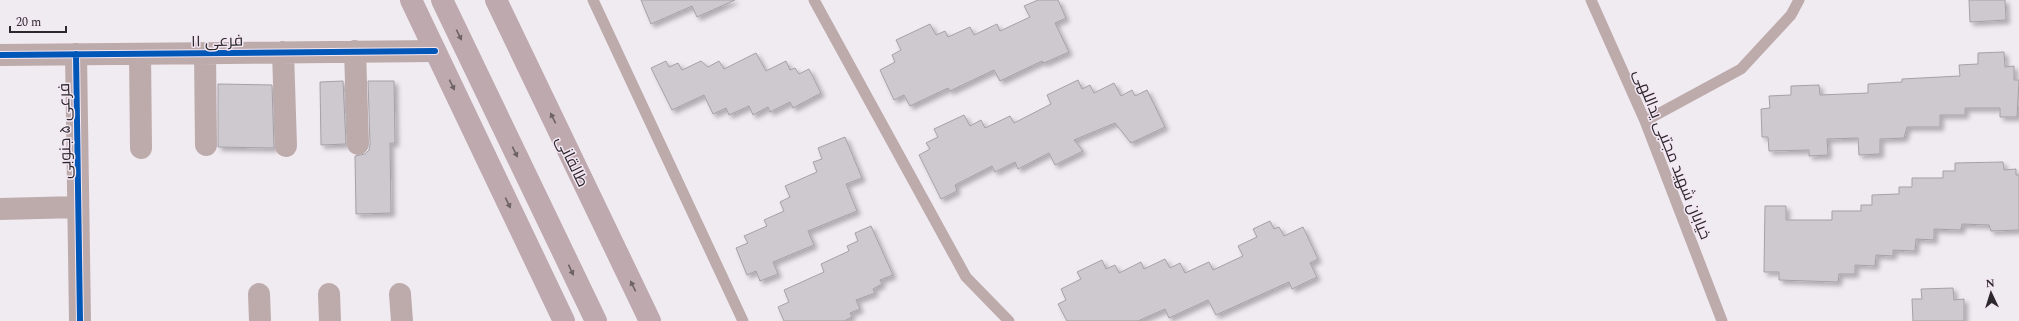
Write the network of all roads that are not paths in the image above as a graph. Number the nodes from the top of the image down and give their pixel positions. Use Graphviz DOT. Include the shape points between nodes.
graph roads {
  1 [pos="410,0"];
  2 [pos="442,0"];
  3 [pos="496,0"];
  4 [pos="593,0"];
  5 [pos="814,0"];
  6 [pos="1591,0"];
  7 [pos="1799,0"];
  8 [pos="355,51"];
  9 [pos="435,51"];
  10 [pos="283,52"];
  11 [pos="204,53"];
  12 [pos="76,54"];
  13 [pos="140,54"];
  14 [pos="0,55"];
  15 [pos="1645,121"];
  16 [pos="358,144"];
  17 [pos="206,145"];
  18 [pos="286,146"];
  19 [pos="141,148"];
  20 [pos="78,207"];
  21 [pos="0,209"];
  22 [pos="259,294"];
  23 [pos="329,294"];
  24 [pos="400,294"];
  25 [pos="80,321"];
  26 [pos="260,321"];
  27 [pos="330,321"];
  28 [pos="402,321"];
  29 [pos="564,321"];
  30 [pos="596,321"];
  31 [pos="650,321"];
  32 [pos="743,321"];
  33 [pos="1009,321"];
  34 [pos="1722,321"];
  1 -- 9 [label="main road"];
  2 -- 30 [label="main road, one-way"];
  31 -- 3 [label="main road, طالقانی, one-way"];
  4 -- 32 [label="lane"];
  5 -- 33 [label="lane" via="966,277"];
  6 -- 15 [label="lane, خیابان شهید مجتبی یداللهی"];
  7 -- 15 [label="lane" via="1791,15 1741,69"];
  8 -- 9 [label="street, فرعی ۱۱"];
  8 -- 10 [label="street, فرعی ۱۱"];
  8 -- 16 [label="street"];
  9 -- 29 [label="main road, one-way"];
  10 -- 11 [label="street, فرعی ۱۱"];
  10 -- 18 [label="street"];
  11 -- 13 [label="street, فرعی ۱۱"];
  11 -- 17 [label="street"];
  12 -- 13 [label="street, فرعی ۱۱"];
  12 -- 14 [label="street, فرعی ۱۱"];
  12 -- 20 [label="street, فرعی ۵ جنوبی"];
  13 -- 19 [label="street"];
  15 -- 34 [label="lane, خیابان شهید مجتبی یداللهی"];
  20 -- 21 [label="street"];
  20 -- 25 [label="street, فرعی ۵ جنوبی"];
  22 -- 26 [label="street"];
  23 -- 27 [label="street"];
  24 -- 28 [label="street"];
}
